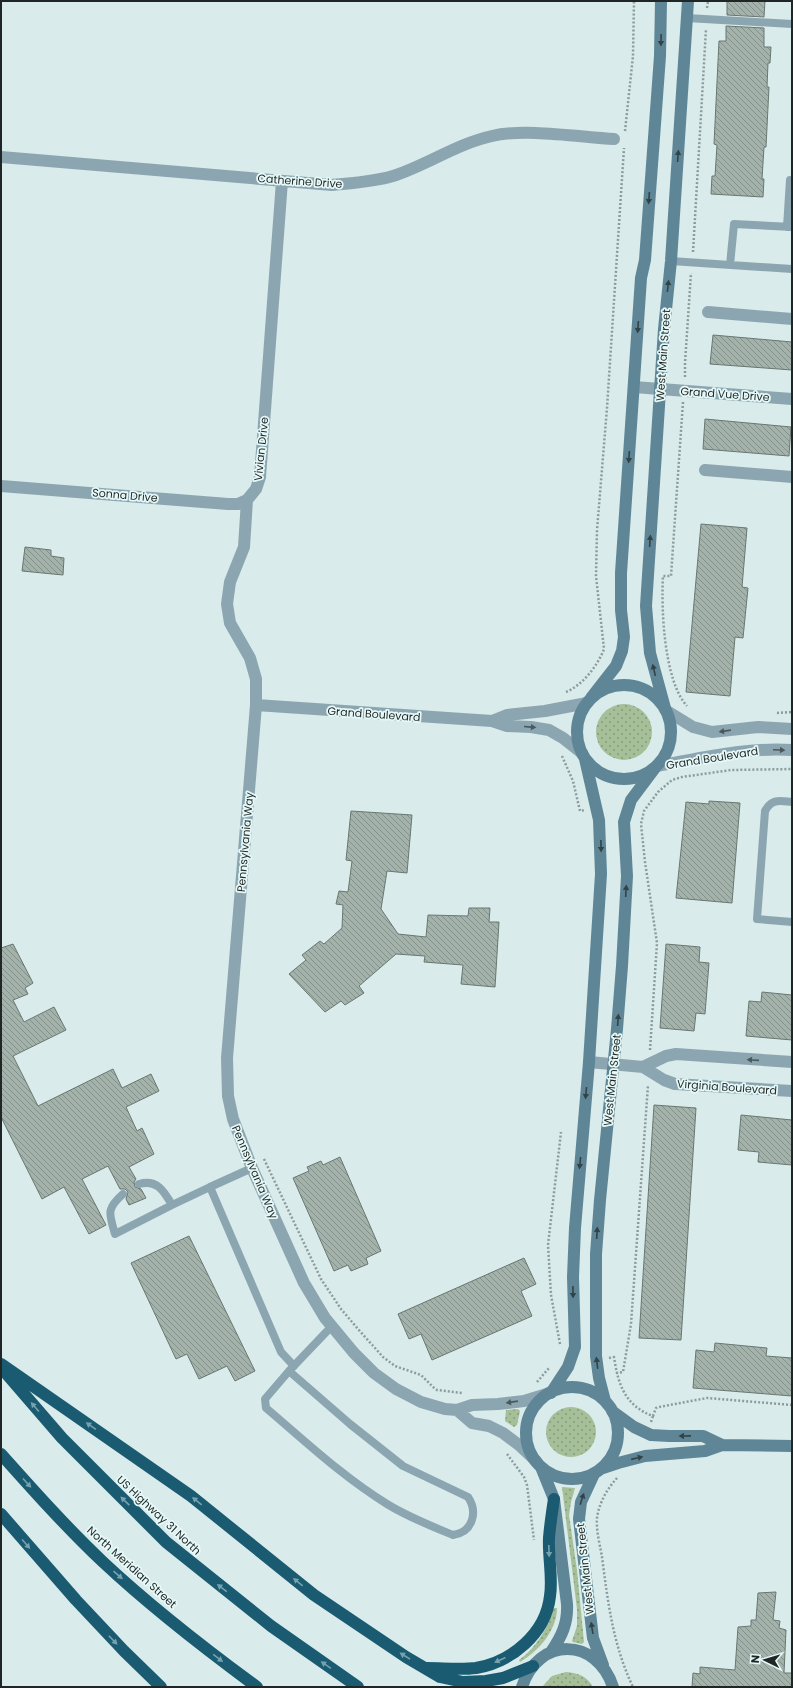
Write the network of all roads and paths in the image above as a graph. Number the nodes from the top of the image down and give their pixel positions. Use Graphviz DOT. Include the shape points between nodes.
graph roads {
  1 [pos="634,1"];
  2 [pos="661,1"];
  3 [pos="688,1"];
  4 [pos="708,1"];
  5 [pos="687,18"];
  6 [pos="706,19"];
  7 [pos="792,24"];
  8 [pos="621,139"];
  9 [pos="1,157"];
  10 [pos="790,180"];
  11 [pos="282,181"];
  12 [pos="789,227"];
  13 [pos="671,261"];
  14 [pos="692,262"];
  15 [pos="730,265"];
  16 [pos="792,269"];
  17 [pos="708,312"];
  18 [pos="792,319"];
  19 [pos="634,388"];
  20 [pos="660,389"];
  21 [pos="684,390"];
  22 [pos="792,399"];
  23 [pos="705,470"];
  24 [pos="792,477"];
  25 [pos="1,486"];
  26 [pos="247,500"];
  27 [pos="561,694"];
  28 [pos="589,700"];
  29 [pos="256,705"];
  30 [pos="689,708"];
  31 [pos="666,710"];
  32 [pos="492,721"];
  33 [pos="792,729"];
  34 [pos="792,750"];
  35 [pos="558,752"];
  36 [pos="583,756"];
  37 [pos="656,767"];
  38 [pos="792,769"];
  39 [pos="792,802"];
  40 [pos="580,811"];
  41 [pos="792,922"];
  42 [pos="650,1054"];
  43 [pos="589,1062"];
  44 [pos="792,1062"];
  45 [pos="614,1064"];
  46 [pos="643,1067"];
  47 [pos="649,1080"];
  48 [pos="792,1091"];
  49 [pos="561,1132"];
  50 [pos="262,1156"];
  51 [pos="252,1168"];
  52 [pos="139,1184"];
  53 [pos="210,1187"];
  54 [pos="123,1194"];
  55 [pos="172,1205"];
  56 [pos="331,1326"];
  57 [pos="560,1345"];
  58 [pos="614,1357"];
  59 [pos="1,1364"];
  60 [pos="552,1365"];
  61 [pos="1,1368"];
  62 [pos="291,1368"];
  63 [pos="616,1373"];
  64 [pos="531,1385"];
  65 [pos="550,1393"];
  66 [pos="464,1394"];
  67 [pos="609,1406"];
  68 [pos="792,1406"];
  69 [pos="457,1410"];
  70 [pos="722,1445"];
  71 [pos="792,1446"];
  72 [pos="504,1451"];
  73 [pos="1,1454"];
  74 [pos="538,1464"];
  75 [pos="597,1472"];
  76 [pos="619,1476"];
  77 [pos="554,1499"];
  78 [pos="1,1514"];
  79 [pos="535,1547"];
  80 [pos="551,1652"];
  81 [pos="603,1665"];
  82 [pos="533,1666"];
  83 [pos="427,1668"];
  84 [pos="161,1687"];
  85 [pos="257,1687"];
  86 [pos="358,1687"];
  87 [pos="522,1687"];
  88 [pos="613,1687"];
  89 [pos="633,1687"];
  1 -- 8 [label="path" via="633,56"];
  2 -- 19 [label="main road, one-way" via="660,56"];
  3 -- 5 [label="main road, West Main Street"];
  4 -- 6 [label="path"];
  5 -- 6 [label="lane"];
  13 -- 5 [label="main road, West Main Street, one-way"];
  6 -- 7 [label="lane"];
  6 -- 14 [label="path"];
  8 -- 11 [label="street, Catherine Drive" via="544,134 493,135 455,148 393,176 376,180 332,185"];
  8 -- 27 [label="path" via="607,408 597,530 596,576 604,649 600,659 581,682"];
  9 -- 11 [label="street, Catherine Drive"];
  10 -- 12 [label="lane"];
  11 -- 26 [label="street, Vivian Drive" via="260,476 256,489"];
  12 -- 15 [label="lane" via="734,224"];
  13 -- 14 [label="lane"];
  20 -- 13 [label="main road, West Main Street, one-way"];
  14 -- 15 [label="lane"];
  14 -- 21 [label="path"];
  15 -- 16 [label="lane"];
  17 -- 18 [label="street"];
  19 -- 20 [label="street, Grand Vue Drive"];
  19 -- 28 [label="main road, one-way" via="621,578 623,648 616,666"];
  20 -- 21 [label="street, Grand Vue Drive"];
  31 -- 20 [label="main road, West Main Street, one-way" via="650,653 646,613"];
  21 -- 22 [label="street, Grand Vue Drive"];
  21 -- 30 [label="path" via="671,576 663,576 662,597 668,658 680,697"];
  23 -- 24 [label="street"];
  25 -- 26 [label="street, Sonna Drive" via="228,504 238,504"];
  26 -- 29 [label="street, Vivian Drive" via="244,546 230,582 227,604 230,623 250,658 256,679"];
  28 -- 31 [label="main road" via="615,685 634,686 658,698"];
  28 -- 32 [label="street, Grand Boulevard" via="545,711 507,715"];
  28 -- 36 [label="main road" via="577,724 577,736"];
  29 -- 32 [label="street, Grand Boulevard"];
  29 -- 51 [label="street, Pennsylvania Way" via="226,1076 233,1119"];
  33 -- 31 [label="street, one-way" via="758,727 712,732 693,727"];
  31 -- 37 [label="main road" via="672,730 670,744"];
  32 -- 36 [label="street, Grand Boulevard, one-way" via="507,726 549,730 563,738"];
  37 -- 34 [label="street, Grand Boulevard, one-way" via="736,752"];
  35 -- 40 [label="path" via="568,768"];
  36 -- 37 [label="main road" via="601,774 616,779 638,778"];
  36 -- 43 [label="main road, one-way" via="597,807 601,851"];
  45 -- 37 [label="main road, West Main Street, one-way" via="626,892 625,817 631,800"];
  38 -- 42 [label="path" via="731,770 682,776 672,780 658,792 644,811 641,824 644,855 657,943"];
  39 -- 41 [label="lane" via="776,801 768,804 765,810 757,919"];
  43 -- 45 [label="street, Virginia Boulevard"];
  43 -- 65 [label="main road, one-way" via="574,1234 575,1347 568,1367"];
  44 -- 46 [label="street, one-way" via="676,1054"];
  45 -- 46 [label="street, Virginia Boulevard"];
  67 -- 45 [label="main road, West Main Street, one-way" via="599,1378 596,1356 596,1261"];
  46 -- 48 [label="street, Virginia Boulevard" via="675,1084"];
  47 -- 63 [label="path" via="631,1324 623,1372"];
  49 -- 57 [label="path" via="548,1245 551,1296"];
  50 -- 66 [label="path" via="321,1279 376,1350 395,1366 421,1375 437,1390"];
  51 -- 53 [label="lane"];
  51 -- 56 [label="street, Pennsylvania Way" via="304,1283"];
  52 -- 55 [label="lane" via="146,1182 164,1190"];
  53 -- 55 [label="lane"];
  53 -- 62 [label="lane"];
  54 -- 55 [label="lane" via="110,1209 115,1234"];
  56 -- 62 [label="lane"];
  56 -- 69 [label="street, Pennsylvania Way" via="364,1363 396,1390 427,1404"];
  58 -- 63 [label="path"];
  83 -- 59 [label="highway, one-way" via="406,1657 314,1595 191,1496"];
  60 -- 64 [label="path" via="541,1379"];
  86 -- 61 [label="highway, US Highway 31 North, one-way" via="271,1626 166,1542 62,1438"];
  62 -- 62 [label="lane" via="265,1399 266,1408 334,1465 388,1505 453,1535 466,1530 474,1515 468,1497 403,1466 350,1424"];
  63 -- 68 [label="path" via="625,1395 653,1416 659,1407 707,1398"];
  65 -- 67 [label="main road" via="576,1387 589,1390"];
  65 -- 69 [label="street, Pennsylvania Way, one-way" via="524,1401 472,1405"];
  65 -- 74 [label="main road" via="535,1406 527,1424 528,1444"];
  70 -- 67 [label="main road, one-way" via="703,1436 651,1435 634,1427"];
  67 -- 75 [label="main road" via="618,1428 616,1445 612,1456"];
  69 -- 74 [label="street, Pennsylvania Way" via="472,1423 489,1426 503,1433"];
  70 -- 71 [label="main road"];
  75 -- 70 [label="main road, one-way" via="645,1456 705,1451"];
  72 -- 79 [label="path" via="527,1485"];
  73 -- 85 [label="highway, North Meridian Street, one-way" via="104,1562 209,1651"];
  74 -- 75 [label="main road" via="551,1474 563,1478 579,1479"];
  74 -- 77 [label="main road, West Main Street"];
  81 -- 75 [label="main road, West Main Street, one-way" via="593,1638 579,1519 583,1496"];
  76 -- 89 [label="path" via="602,1500 597,1522 614,1635 622,1663"];
  77 -- 80 [label="main road, West Main Street" via="567,1612 564,1632"];
  77 -- 83 [label="highway, one-way" via="549,1538 550,1596 546,1614 534,1633 517,1651 495,1663 468,1669"];
  78 -- 84 [label="highway, one-way" via="76,1600"];
  80 -- 81 [label="main road" via="565,1648 577,1649"];
  80 -- 82 [label="main road"];
  81 -- 88 [label="main road, West Main Street"];
  82 -- 83 [label="highway" via="503,1678 476,1682 444,1678"];
  82 -- 87 [label="main road"];
}
